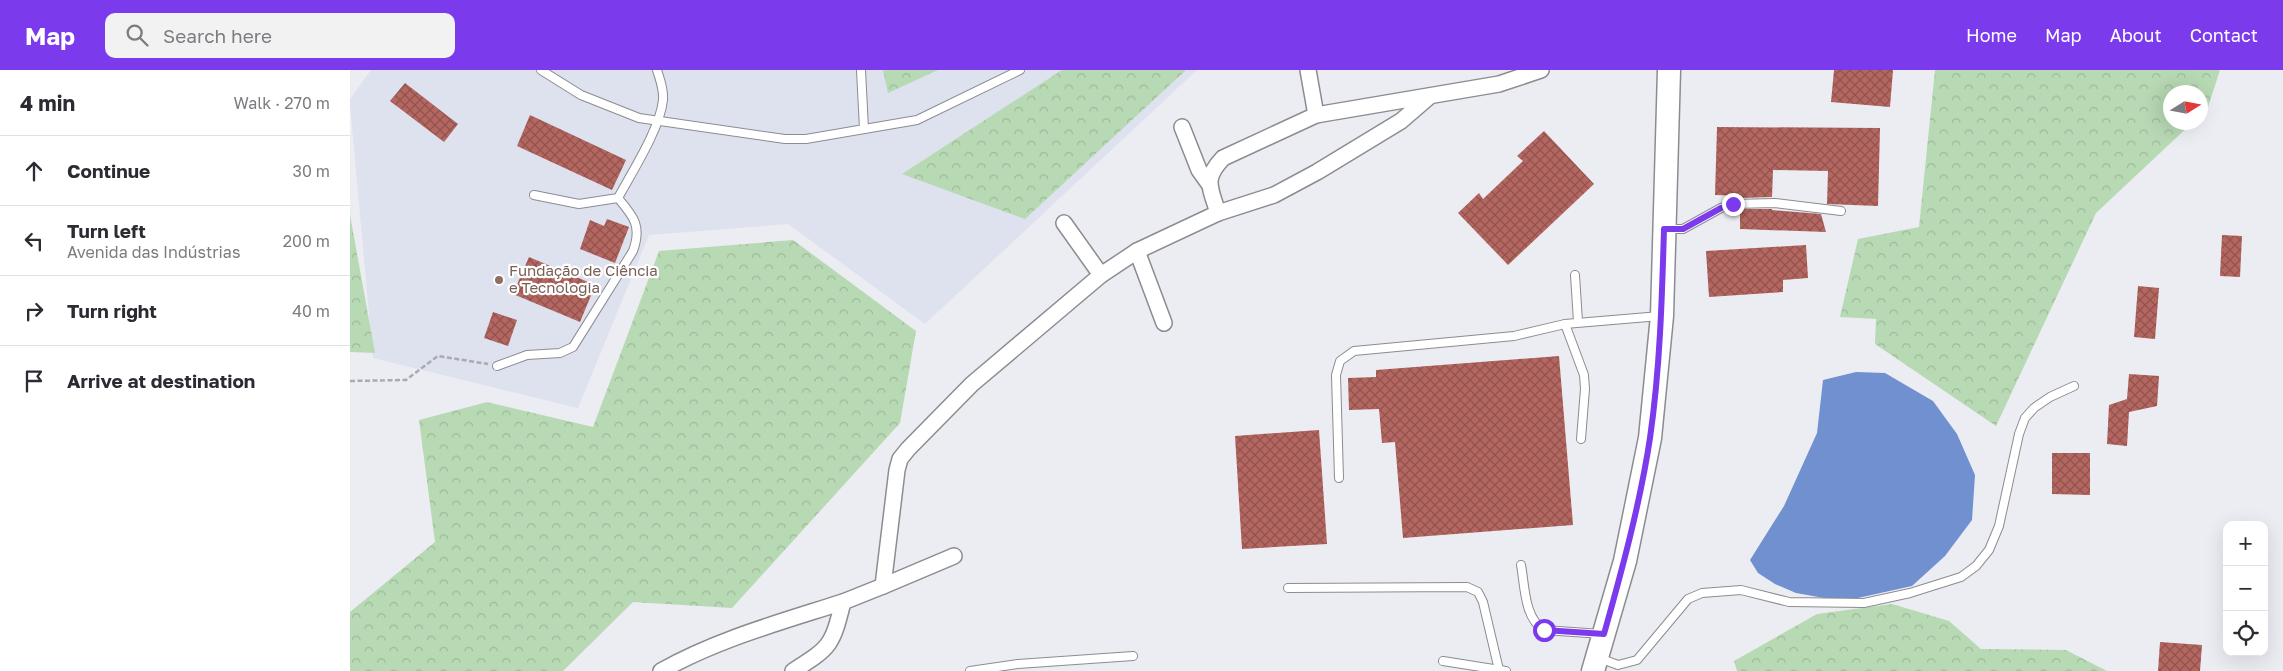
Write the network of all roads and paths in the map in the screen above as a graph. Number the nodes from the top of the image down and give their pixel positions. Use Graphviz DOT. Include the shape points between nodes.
graph roads {
  1 [pos="541,70"];
  2 [pos="657,70"];
  3 [pos="861,70"];
  4 [pos="1020,70"];
  5 [pos="1308,70"];
  6 [pos="1541,70"];
  7 [pos="1669,70"];
  8 [pos="1430,96"];
  9 [pos="1316,114"];
  10 [pos="658,121"];
  11 [pos="1182,127"];
  12 [pos="864,129"];
  13 [pos="1209,184"];
  14 [pos="534,194"];
  15 [pos="618,198"];
  16 [pos="1841,211"];
  17 [pos="1218,213"];
  18 [pos="1064,223"];
  19 [pos="1664,229"];
  20 [pos="1137,251"];
  21 [pos="1101,275"];
  22 [pos="1575,275"];
  23 [pos="1662,316"];
  24 [pos="1164,322"];
  25 [pos="1578,322"];
  26 [pos="1565,324"];
  27 [pos="497,366"];
  28 [pos="350,381"];
  29 [pos="2074,386"];
  30 [pos="1581,439"];
  31 [pos="1339,478"];
  32 [pos="954,556"];
  33 [pos="1521,565"];
  34 [pos="883,586"];
  35 [pos="1288,588"];
  36 [pos="843,602"];
  37 [pos="1604,634"];
  38 [pos="1133,656"];
  39 [pos="1443,660"];
  40 [pos="1595,664"];
  41 [pos="1503,670"];
  42 [pos="661,671"];
  43 [pos="793,671"];
  44 [pos="970,671"];
  1 -- 10 [label="lane" via="581,95 639,118"];
  2 -- 10 [label="lane" via="663,88"];
  3 -- 12 [label="lane"];
  4 -- 12 [label="lane" via="917,120"];
  5 -- 9 [label="street"];
  6 -- 8 [label="street" via="1499,84"];
  7 -- 19 [label="main road"];
  8 -- 9 [label="street"];
  8 -- 17 [label="street" via="1402,121 1317,172 1274,195"];
  9 -- 13 [label="street" via="1223,158 1212,169"];
  10 -- 12 [label="lane" via="785,139"];
  10 -- 15 [label="lane"];
  11 -- 13 [label="street" via="1199,170"];
  13 -- 17 [label="street"];
  14 -- 15 [label="lane" via="579,204"];
  15 -- 27 [label="lane" via="632,214 637,239 633,251 573,347 560,353 527,355"];
  16 -- 19 [label="lane" via="1774,204 1733,204 1683,229"];
  17 -- 20 [label="street"];
  18 -- 21 [label="street"];
  19 -- 23 [label="main road"];
  20 -- 21 [label="street"];
  20 -- 24 [label="street"];
  21 -- 34 [label="street" via="972,384 900,459"];
  22 -- 25 [label="lane"];
  23 -- 25 [label="lane"];
  23 -- 37 [label="main road" via="1650,438 1625,561"];
  25 -- 26 [label="lane"];
  26 -- 30 [label="lane" via="1584,375"];
  26 -- 31 [label="lane" via="1514,336 1354,351 1340,361 1336,376"];
  27 -- 28 [label="path" via="438,356 406,380"];
  29 -- 40 [label="lane" via="2050,397 2025,418 1999,526 1989,550 1961,577 1864,603 1789,602 1740,590 1702,593 1688,599 1637,660 1618,666"];
  32 -- 34 [label="street"];
  33 -- 37 [label="lane" via="1530,615 1536,625 1544,630"];
  34 -- 36 [label="street"];
  35 -- 41 [label="lane" via="1467,588 1478,592"];
  36 -- 42 [label="street" via="751,631"];
  36 -- 43 [label="street" via="835,633 821,654"];
  37 -- 40 [label="main road"];
  38 -- 44 [label="lane" via="1018,664"];
  39 -- 41 [label="lane"];
}
